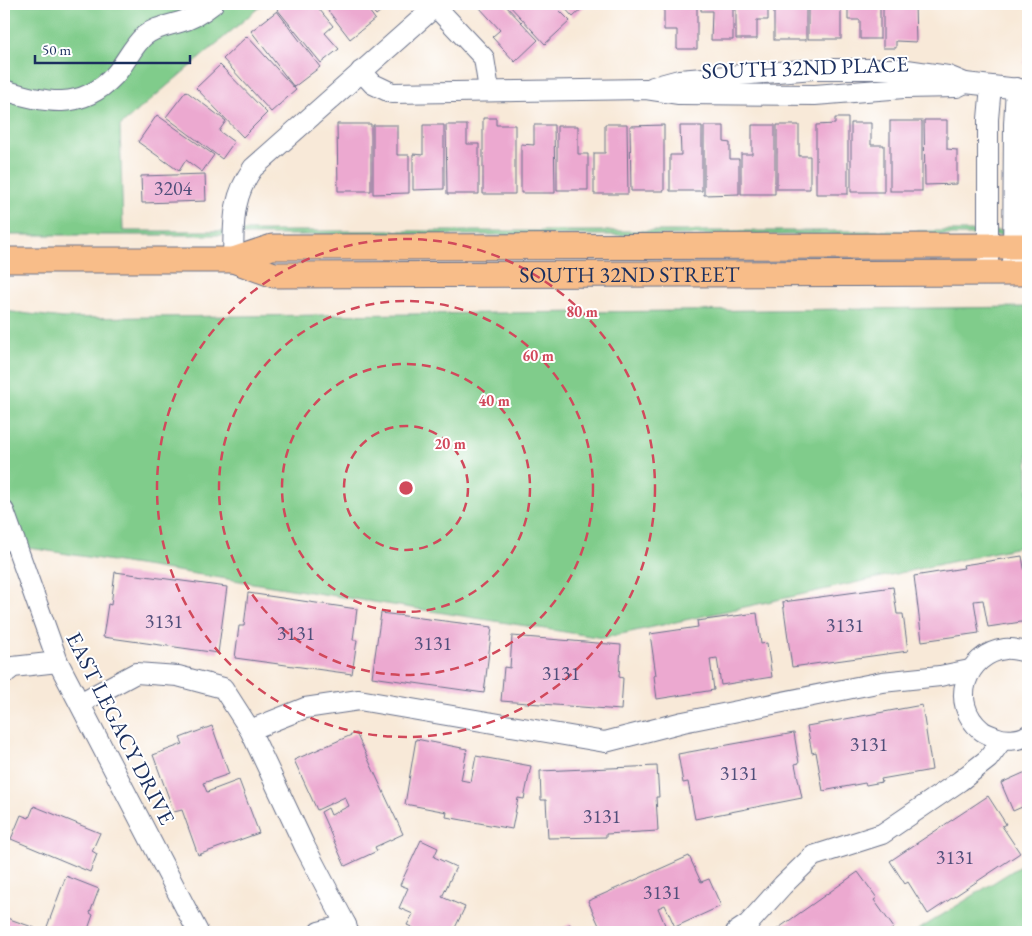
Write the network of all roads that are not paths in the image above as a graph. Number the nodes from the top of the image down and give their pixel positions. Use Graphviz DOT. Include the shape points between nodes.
graph roads {
  1 [pos="213,4"];
  2 [pos="436,5"];
  3 [pos="361,71"];
  4 [pos="991,86"];
  5 [pos="1022,89"];
  6 [pos="4,90"];
  7 [pos="489,90"];
  8 [pos="988,154"];
  9 [pos="1014,155"];
  10 [pos="988,246"];
  11 [pos="1021,246"];
  12 [pos="4,260"];
  13 [pos="234,260"];
  14 [pos="988,273"];
  15 [pos="1021,273"];
  16 [pos="4,511"];
  17 [pos="1028,652"];
  18 [pos="58,662"];
  19 [pos="970,670"];
  20 [pos="4,674"];
  21 [pos="80,703"];
  22 [pos="250,730"];
  23 [pos="1028,735"];
  24 [pos="1002,740"];
  25 [pos="347,929"];
  26 [pos="198,932"];
  27 [pos="320,932"];
  28 [pos="736,932"];
  1 -- 6 [label="street" via="202,13 161,26 145,36 115,75 96,92 80,100 30,99"];
  2 -- 3 [label="street"];
  2 -- 7 [label="street" via="484,58"];
  3 -- 7 [label="street, SOUTH 32ND PLACE" via="372,84 392,93"];
  3 -- 13 [label="street" via="253,168 242,183 236,202"];
  4 -- 5 [label="street, SOUTH 32ND PLACE"];
  4 -- 7 [label="street, SOUTH 32ND PLACE" via="900,70 814,69 679,80 646,89"];
  4 -- 8 [label="street"];
  5 -- 9 [label="street"];
  8 -- 9 [label="street"];
  8 -- 10 [label="street"];
  9 -- 11 [label="street"];
  10 -- 11 [label="main road, SOUTH 32ND STREET"];
  10 -- 13 [label="main road, SOUTH 32ND STREET" via="272,247"];
  10 -- 14 [label="street"];
  11 -- 15 [label="street"];
  12 -- 13 [label="main road, SOUTH 32ND STREET"];
  13 -- 14 [label="main road, SOUTH 32ND STREET" via="274,275"];
  14 -- 15 [label="main road, SOUTH 32ND STREET"];
  16 -- 18 [label="street, EAST LEGACY DRIVE"];
  17 -- 19 [label="street" via="1007,648 986,655"];
  18 -- 20 [label="street" via="13,668"];
  18 -- 21 [label="street, EAST LEGACY DRIVE"];
  19 -- 22 [label="street" via="882,682 683,722 605,742 359,700 305,708"];
  19 -- 24 [label="street" via="963,691 967,713 981,731"];
  21 -- 22 [label="street" via="136,673 178,676 223,688"];
  21 -- 26 [label="street, EAST LEGACY DRIVE"];
  22 -- 25 [label="street"];
  23 -- 24 [label="street"];
  24 -- 28 [label="street" via="988,759 960,781 882,834 813,856 748,924"];
  25 -- 27 [label="street"];
}
